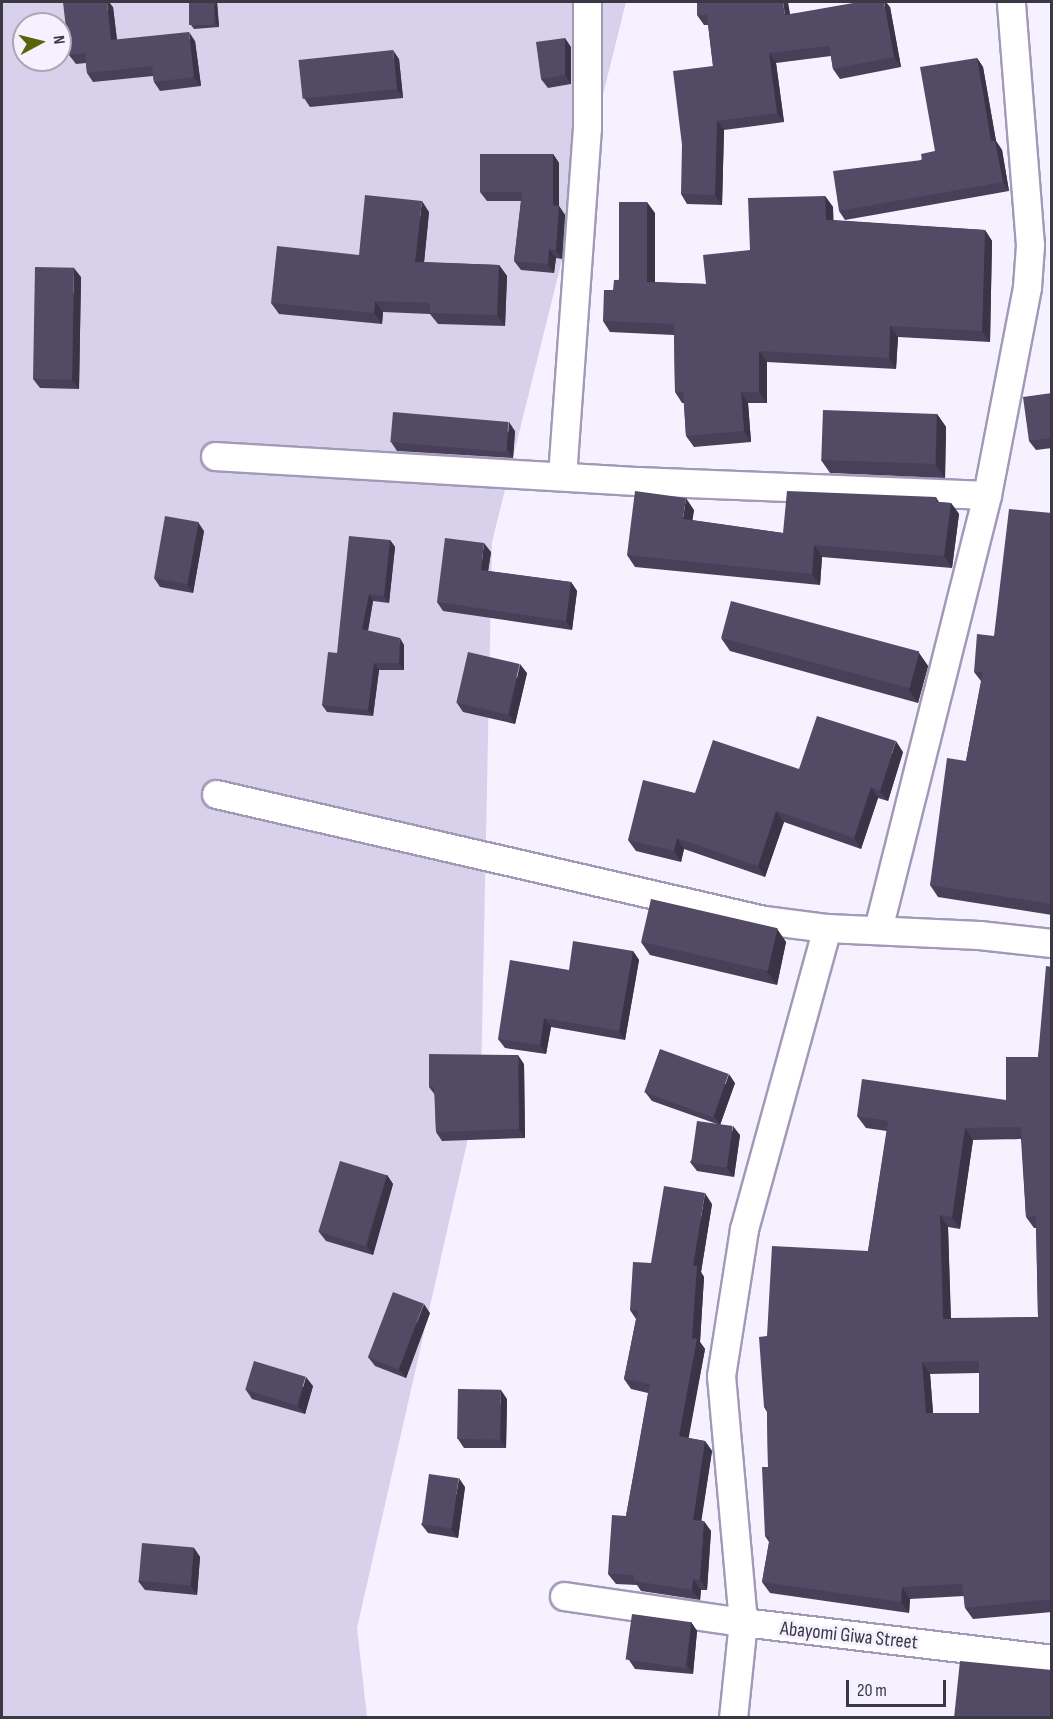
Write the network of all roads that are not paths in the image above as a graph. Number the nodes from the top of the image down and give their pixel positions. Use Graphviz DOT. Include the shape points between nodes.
graph roads {
  1 [pos="587,2"];
  2 [pos="1011,2"];
  3 [pos="215,456"];
  4 [pos="562,476"];
  5 [pos="987,495"];
  6 [pos="216,794"];
  7 [pos="827,928"];
  8 [pos="878,929"];
  9 [pos="1052,943"];
  10 [pos="564,1596"];
  11 [pos="743,1622"];
  12 [pos="1052,1659"];
  13 [pos="733,1718"];
  1 -- 4 [label="street" via="586,128"];
  2 -- 5 [label="street" via="1028,276"];
  3 -- 4 [label="street"];
  4 -- 5 [label="street"];
  5 -- 8 [label="street"];
  6 -- 7 [label="street" via="764,920"];
  7 -- 8 [label="street"];
  7 -- 11 [label="street" via="744,1229 721,1376"];
  8 -- 9 [label="street"];
  10 -- 11 [label="street, Abayomi Giwa Street"];
  11 -- 12 [label="street, Abayomi Giwa Street"];
  11 -- 13 [label="street"];
}
